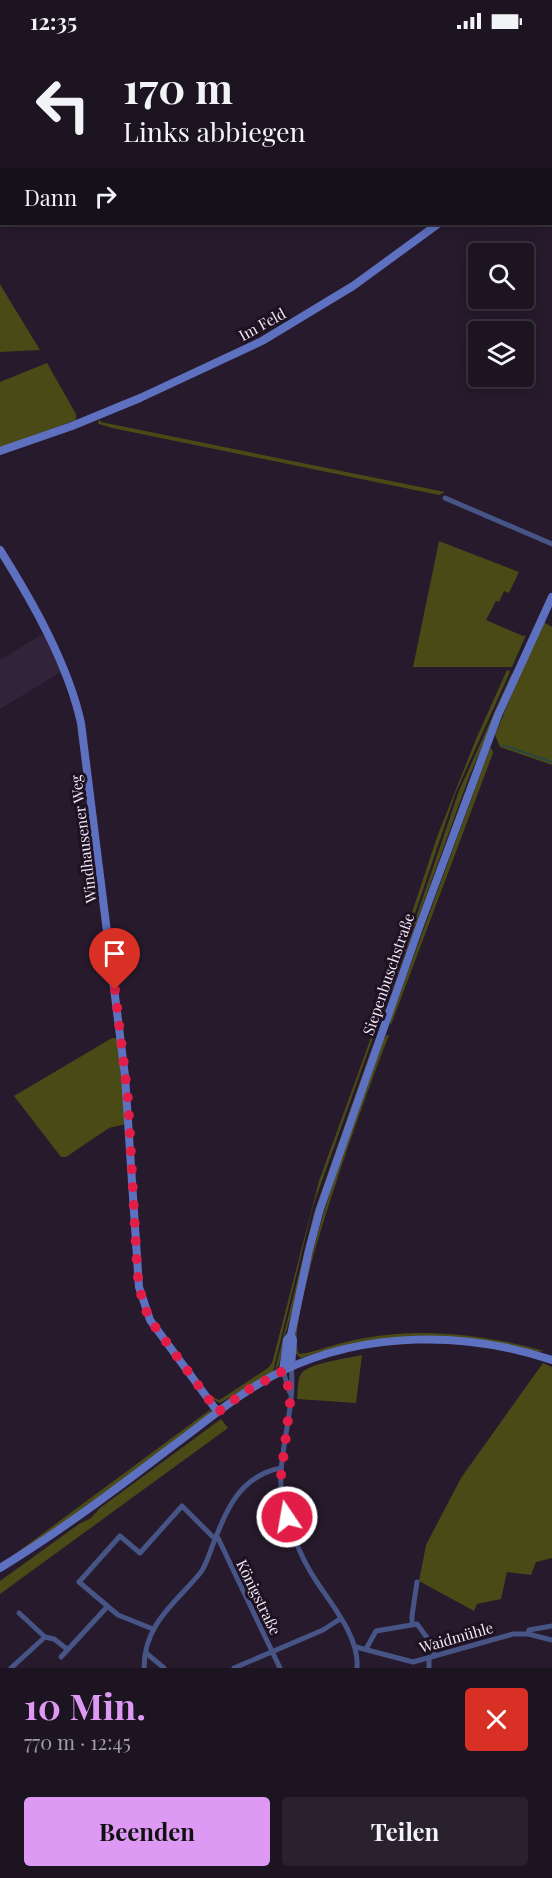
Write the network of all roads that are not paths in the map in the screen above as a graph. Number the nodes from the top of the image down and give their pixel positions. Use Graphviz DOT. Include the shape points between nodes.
graph roads {
  1 [pos="437,225"];
  2 [pos="0,451"];
  3 [pos="445,498"];
  4 [pos="552,544"];
  5 [pos="0,550"];
  6 [pos="552,597"];
  7 [pos="552,1360"];
  8 [pos="287,1369"];
  9 [pos="218,1412"];
  10 [pos="281,1468"];
  11 [pos="215,1538"];
  12 [pos="22,1556"];
  13 [pos="0,1568"];
  14 [pos="0,1574"];
  15 [pos="417,1582"];
  16 [pos="107,1607"];
  17 [pos="19,1612"];
  18 [pos="340,1618"];
  19 [pos="412,1624"];
  20 [pos="552,1626"];
  21 [pos="153,1629"];
  22 [pos="528,1634"];
  23 [pos="45,1637"];
  24 [pos="552,1640"];
  25 [pos="356,1647"];
  26 [pos="366,1649"];
  27 [pos="67,1650"];
  28 [pos="272,1651"];
  29 [pos="146,1653"];
  30 [pos="61,1657"];
  31 [pos="432,1657"];
  32 [pos="408,1661"];
  33 [pos="11,1668"];
  34 [pos="144,1668"];
  35 [pos="164,1668"];
  36 [pos="234,1668"];
  37 [pos="280,1668"];
  38 [pos="357,1668"];
  39 [pos="421,1668"];
  40 [pos="429,1668"];
  1 -- 2 [label="street, Im Feld" via="354,286 262,341 83,422"];
  3 -- 4 [label="street"];
  5 -- 9 [label="street, Windhausener Weg" via="25,589 65,673 83,733 128,1099 139,1287 150,1320"];
  6 -- 8 [label="street, Siepenbuschstraße" via="498,715 320,1209"];
  7 -- 8 [label="street" via="476,1342 406,1340 336,1352"];
  8 -- 9 [label="street" via="246,1391"];
  8 -- 10 [label="street" via="293,1386"];
  9 -- 12 [label="street"];
  10 -- 11 [label="street" via="240,1490"];
  10 -- 18 [label="street" via="284,1506 298,1548"];
  11 -- 16 [label="street, Königstraße" via="182,1506 140,1553 120,1536 79,1582"];
  11 -- 21 [label="street" via="202,1570"];
  11 -- 28 [label="street, Königstraße"];
  12 -- 13 [label="street"];
  12 -- 14 [label="street"];
  15 -- 19 [label="street"];
  16 -- 21 [label="street"];
  16 -- 27 [label="street"];
  17 -- 23 [label="street"];
  18 -- 25 [label="street"];
  18 -- 28 [label="street" via="323,1630"];
  19 -- 26 [label="street" via="375,1631"];
  19 -- 31 [label="street" via="422,1629"];
  20 -- 22 [label="street, Waidmühle" via="529,1630"];
  21 -- 29 [label="street"];
  22 -- 24 [label="street, Waidmühle"];
  22 -- 31 [label="street, Waidmühle" via="503,1636"];
  23 -- 27 [label="street"];
  23 -- 33 [label="street"];
  25 -- 26 [label="street, Waidmühle"];
  25 -- 38 [label="street"];
  26 -- 32 [label="street, Waidmühle"];
  27 -- 30 [label="street"];
  28 -- 36 [label="street"];
  28 -- 37 [label="street, Königstraße"];
  29 -- 34 [label="street"];
  29 -- 35 [label="street"];
  31 -- 32 [label="street, Waidmühle"];
  31 -- 40 [label="street"];
  32 -- 39 [label="street"];
}
